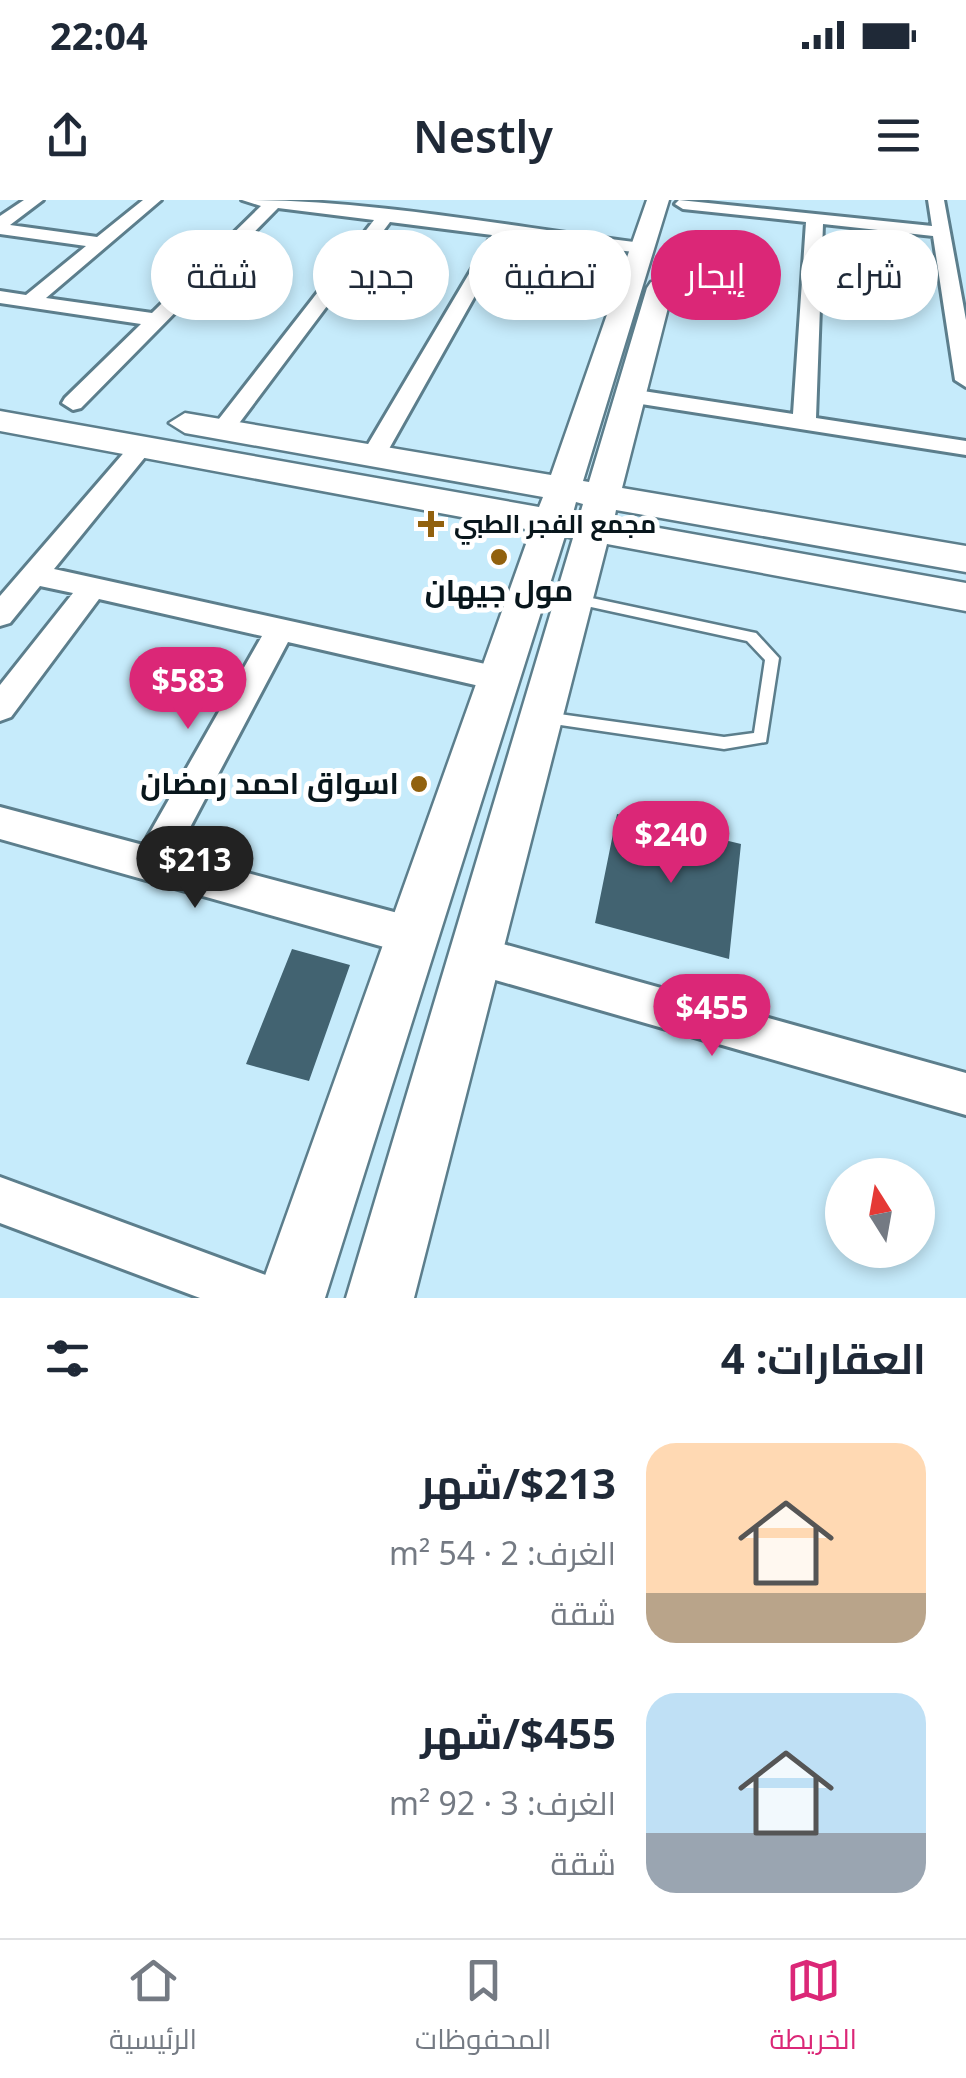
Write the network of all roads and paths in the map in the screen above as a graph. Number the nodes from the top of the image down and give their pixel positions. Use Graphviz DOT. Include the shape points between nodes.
graph roads {
  1 [pos="35,200"];
  2 [pos="153,200"];
  3 [pos="250,200"];
  4 [pos="936,200"];
  5 [pos="675,201"];
  6 [pos="276,202"];
  7 [pos="386,216"];
  8 [pos="815,218"];
  9 [pos="0,227"];
  10 [pos="248,230"];
  11 [pos="495,230"];
  12 [pos="942,232"];
  13 [pos="101,242"];
  14 [pos="631,247"];
  15 [pos="642,248"];
  16 [pos="469,290"];
  17 [pos="0,297"];
  18 [pos="30,301"];
  19 [pos="151,319"];
  20 [pos="157,320"];
  21 [pos="964,356"];
  22 [pos="966,380"];
  23 [pos="0,390"];
  24 [pos="630,396"];
  25 [pos="74,403"];
  26 [pos="0,421"];
  27 [pos="804,423"];
  28 [pos="223,430"];
  29 [pos="142,446"];
  30 [pos="966,448"];
  31 [pos="373,456"];
  32 [pos="578,509"];
  33 [pos="966,559"];
  34 [pos="33,574"];
  35 [pos="92,588"];
  36 [pos="966,597"];
  37 [pos="573,600"];
  38 [pos="4,604"];
  39 [pos="280,630"];
  40 [pos="496,678"];
  41 [pos="0,708"];
  42 [pos="541,718"];
  43 [pos="0,823"];
  44 [pos="151,865"];
  45 [pos="408,936"];
  46 [pos="478,956"];
  47 [pos="966,1094"];
  48 [pos="0,1200"];
  49 [pos="265,1298"];
  50 [pos="291,1298"];
  51 [pos="380,1298"];
  1 -- 9 [label="street"];
  2 -- 13 [label="street"];
  3 -- 6 [label="street"];
  4 -- 12 [label="street"];
  5 -- 8 [label="street"];
  5 -- 15 [label="street"];
  5 -- 24 [label="street"];
  6 -- 7 [label="street"];
  6 -- 10 [label="street"];
  7 -- 11 [label="street"];
  7 -- 28 [label="street"];
  8 -- 12 [label="street"];
  8 -- 27 [label="street"];
  9 -- 13 [label="street"];
  12 -- 21 [label="street"];
  13 -- 18 [label="street"];
  14 -- 15 [label="street"];
  15 -- 32 [label="street"];
  16 -- 31 [label="street"];
  17 -- 18 [label="street"];
  18 -- 19 [label="street"];
  20 -- 25 [label="street"];
  21 -- 22 [label="street"];
  23 -- 25 [label="street"];
  24 -- 27 [label="street"];
  24 -- 32 [label="street"];
  25 -- 28 [label="street"];
  26 -- 29 [label="street"];
  27 -- 30 [label="street"];
  28 -- 31 [label="street"];
  29 -- 32 [label="street"];
  29 -- 34 [label="street"];
  31 -- 32 [label="street"];
  32 -- 33 [label="street"];
  32 -- 36 [label="street"];
  32 -- 37 [label="street"];
  32 -- 40 [label="street"];
  34 -- 35 [label="street"];
  34 -- 38 [label="street"];
  35 -- 39 [label="street"];
  35 -- 41 [label="street"];
  37 -- 42 [label="street"];
  37 -- 42 [label="lane" via="751,637 772,658 761,738 724,744"];
  39 -- 40 [label="street"];
  39 -- 44 [label="street"];
  40 -- 45 [label="street"];
  42 -- 46 [label="street"];
  43 -- 44 [label="street"];
  44 -- 45 [label="street"];
  45 -- 50 [label="street"];
  46 -- 47 [label="street"];
  46 -- 51 [label="street"];
  48 -- 49 [label="street"];
}
